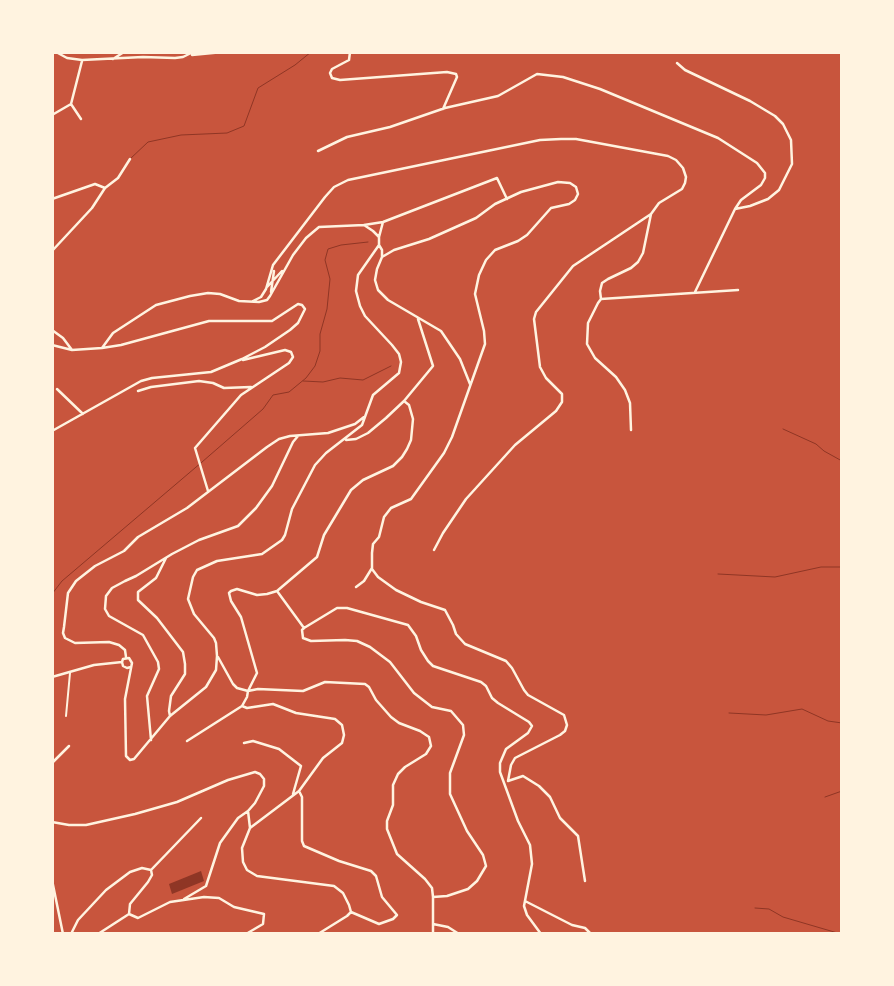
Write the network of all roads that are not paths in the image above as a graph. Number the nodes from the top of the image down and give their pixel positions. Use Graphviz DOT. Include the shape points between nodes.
graph roads {
  1 [pos="56,52"];
  2 [pos="124,52"];
  3 [pos="193,52"];
  4 [pos="223,52"];
  5 [pos="350,53"];
  6 [pos="189,55"];
  7 [pos="82,60"];
  8 [pos="112,60"];
  9 [pos="677,63"];
  10 [pos="70,104"];
  11 [pos="442,108"];
  12 [pos="52,116"];
  13 [pos="81,119"];
  14 [pos="55,121"];
  15 [pos="318,151"];
  16 [pos="130,159"];
  17 [pos="105,188"];
  18 [pos="507,199"];
  19 [pos="52,200"];
  20 [pos="735,209"];
  21 [pos="651,214"];
  22 [pos="383,222"];
  23 [pos="364,225"];
  24 [pos="379,237"];
  25 [pos="379,245"];
  26 [pos="52,251"];
  27 [pos="382,257"];
  28 [pos="273,265"];
  29 [pos="283,270"];
  30 [pos="274,271"];
  31 [pos="278,274"];
  32 [pos="273,280"];
  33 [pos="266,289"];
  34 [pos="738,290"];
  35 [pos="696,292"];
  36 [pos="271,293"];
  37 [pos="602,298"];
  38 [pos="252,302"];
  39 [pos="418,319"];
  40 [pos="52,330"];
  41 [pos="52,345"];
  42 [pos="102,348"];
  43 [pos="72,350"];
  44 [pos="237,362"];
  45 [pos="470,386"];
  46 [pos="252,387"];
  47 [pos="57,389"];
  48 [pos="138,391"];
  49 [pos="404,401"];
  50 [pos="82,414"];
  51 [pos="365,416"];
  52 [pos="53,430"];
  53 [pos="631,430"];
  54 [pos="299,435"];
  55 [pos="345,439"];
  56 [pos="208,491"];
  57 [pos="434,550"];
  58 [pos="166,557"];
  59 [pos="372,568"];
  60 [pos="356,587"];
  61 [pos="276,591"];
  62 [pos="304,628"];
  63 [pos="217,656"];
  64 [pos="126,658"];
  65 [pos="122,662"];
  66 [pos="130,667"];
  67 [pos="70,673"];
  68 [pos="52,677"];
  69 [pos="248,691"];
  70 [pos="242,706"];
  71 [pos="66,716"];
  72 [pos="170,716"];
  73 [pos="151,740"];
  74 [pos="187,742"];
  75 [pos="244,743"];
  76 [pos="69,746"];
  77 [pos="52,763"];
  78 [pos="508,781"];
  79 [pos="506,790"];
  80 [pos="299,791"];
  81 [pos="293,796"];
  82 [pos="248,811"];
  83 [pos="201,818"];
  84 [pos="52,822"];
  85 [pos="250,828"];
  86 [pos="151,870"];
  87 [pos="52,880"];
  88 [pos="585,881"];
  89 [pos="433,897"];
  90 [pos="182,900"];
  91 [pos="525,901"];
  92 [pos="351,912"];
  93 [pos="129,914"];
  94 [pos="433,924"];
  95 [pos="63,934"];
  96 [pos="71,934"];
  97 [pos="98,934"];
  98 [pos="246,934"];
  99 [pos="318,934"];
  100 [pos="433,934"];
  101 [pos="459,934"];
  102 [pos="541,934"];
  103 [pos="591,934"];
  1 -- 7 [label="street"];
  2 -- 8 [label="street"];
  3 -- 6 [label="street"];
  4 -- 6 [label="street"];
  5 -- 11 [label="street" via="349,60 332,69 332,78 456,74"];
  6 -- 8 [label="street"];
  7 -- 8 [label="street"];
  7 -- 10 [label="street"];
  9 -- 20 [label="street" via="774,116 783,124 791,140 792,164 779,190 768,199"];
  10 -- 12 [label="street"];
  10 -- 13 [label="street"];
  11 -- 15 [label="street" via="347,137"];
  11 -- 20 [label="street" via="498,96 537,74 587,84 712,134 757,163 765,178"];
  12 -- 14 [label="street"];
  16 -- 17 [label="street" via="118,178"];
  17 -- 19 [label="street" via="95,184"];
  17 -- 26 [label="street" via="92,208"];
  18 -- 22 [label="street" via="497,178"];
  18 -- 27 [label="street" via="476,218"];
  18 -- 45 [label="street" via="558,182 570,183 578,194 569,204 551,208 527,235 495,250 486,260 475,294 485,344"];
  20 -- 35 [label="street"];
  21 -- 28 [label="street" via="659,202 682,189 685,183 683,168 676,160 576,139 540,140 348,180 334,187 325,197"];
  21 -- 37 [label="street" via="638,262 602,283"];
  21 -- 57 [label="street" via="573,266 536,312 534,319 540,367 562,394 562,402 556,411 515,445 466,499"];
  22 -- 23 [label="street"];
  22 -- 24 [label="street"];
  23 -- 24 [label="street"];
  23 -- 29 [label="street" via="319,228 306,238"];
  24 -- 25 [label="street"];
  25 -- 27 [label="street"];
  25 -- 51 [label="street" via="358,275 357,299 365,316 392,345 401,362 395,378 373,396"];
  27 -- 39 [label="street" via="376,269 378,290"];
  28 -- 30 [label="street"];
  28 -- 33 [label="street"];
  29 -- 31 [label="street"];
  29 -- 36 [label="street"];
  30 -- 31 [label="street"];
  30 -- 32 [label="street"];
  31 -- 32 [label="street"];
  32 -- 33 [label="street"];
  32 -- 36 [label="street"];
  33 -- 38 [label="street"];
  34 -- 35 [label="street"];
  35 -- 37 [label="street"];
  36 -- 38 [label="street" via="267,300"];
  37 -- 53 [label="street" via="588,323 587,344 595,358 625,390 630,403"];
  38 -- 42 [label="street" via="208,293 156,305 113,333"];
  39 -- 45 [label="street" via="440,331 449,342 460,359"];
  39 -- 49 [label="street" via="433,366"];
  40 -- 43 [label="street"];
  41 -- 43 [label="street"];
  42 -- 43 [label="street"];
  42 -- 44 [label="street" via="209,321 272,321 302,304 305,309 290,330"];
  44 -- 46 [label="street" via="285,350 291,352 293,357 289,363"];
  44 -- 50 [label="street" via="211,372 141,381"];
  45 -- 59 [label="street" via="444,453 411,499 391,508 384,517 379,537 373,544"];
  46 -- 48 [label="street" via="224,388 198,381"];
  46 -- 56 [label="street" via="222,415 195,448"];
  47 -- 50 [label="street"];
  49 -- 55 [label="street" via="368,433 356,439"];
  49 -- 61 [label="street" via="409,405 413,418 411,440 402,457 393,466 363,480 351,490 324,535 317,556"];
  50 -- 52 [label="street"];
  51 -- 54 [label="street" via="355,424 328,433"];
  51 -- 55 [label="street" via="362,426"];
  54 -- 56 [label="street" via="267,447"];
  54 -- 58 [label="street" via="272,486 238,526 199,540"];
  55 -- 63 [label="street" via="315,465 292,508 282,540 262,554 217,561 197,570 188,599 190,607 214,638"];
  56 -- 64 [label="street" via="187,508 138,537 124,551 95,566 76,581 68,594 63,633 66,638 75,643 109,642 119,645 125,650"];
  58 -- 72 [label="street" via="156,578 138,592 138,600 157,618 182,652 185,674 171,696"];
  58 -- 73 [label="street" via="112,588 104,603 109,616 143,635 158,662 159,668 147,696"];
  59 -- 60 [label="street"];
  59 -- 78 [label="street" via="378,577 396,590 445,610 456,634 465,644 506,661 528,695 564,715 565,730 515,758"];
  61 -- 62 [label="street"];
  61 -- 69 [label="street" via="257,595 237,589 229,593 241,617 257,673"];
  62 -- 79 [label="street" via="342,606 408,625 413,629 420,650 433,666 486,686 498,704 532,726 503,755 500,772"];
  62 -- 89 [label="street" via="301,634 306,640 357,641 370,647 390,662 414,693 432,707 451,711 463,725 464,735 450,773 450,794 486,866 468,889"];
  63 -- 69 [label="street" via="233,684"];
  63 -- 72 [label="street" via="216,670 210,683"];
  64 -- 65 [label="street"];
  64 -- 66 [label="street" via="132,661"];
  65 -- 66 [label="street" via="124,667"];
  65 -- 67 [label="street" via="94,665"];
  66 -- 73 [label="street" via="125,699 127,759 134,758"];
  67 -- 68 [label="street"];
  67 -- 71 [label="street"];
  69 -- 70 [label="street"];
  69 -- 89 [label="street" via="303,690 325,682 364,684 391,717 429,737 431,746 426,754 398,774 393,785 393,805 387,829 397,854 425,879 432,888"];
  70 -- 74 [label="street"];
  70 -- 80 [label="street" via="273,704 296,713 335,719 342,725 342,743 323,758"];
  72 -- 73 [label="street"];
  75 -- 81 [label="street" via="253,741 279,749 301,766"];
  76 -- 77 [label="street"];
  78 -- 79 [label="street"];
  78 -- 88 [label="street" via="523,776 550,797 560,818 578,836"];
  79 -- 91 [label="street" via="530,845 532,864"];
  80 -- 81 [label="street"];
  80 -- 92 [label="street" via="304,846 371,871 376,876 382,897 397,915 379,924"];
  81 -- 85 [label="street"];
  82 -- 84 [label="street" via="264,786 264,779 255,772 177,802 135,814 86,825"];
  82 -- 85 [label="street"];
  82 -- 90 [label="street" via="238,818 220,843 206,886"];
  83 -- 86 [label="street"];
  85 -- 92 [label="street" via="242,848 247,870 257,876 334,886 343,893"];
  86 -- 93 [label="street" via="151,878 130,904"];
  86 -- 96 [label="street" via="142,868 130,872 106,890 78,920"];
  87 -- 95 [label="street"];
  89 -- 94 [label="street"];
  90 -- 93 [label="street" via="170,902 138,918"];
  90 -- 98 [label="street" via="219,898 234,907 264,914 262,924"];
  91 -- 102 [label="street" via="527,915"];
  91 -- 103 [label="street" via="572,925 585,928"];
  92 -- 99 [label="street"];
  93 -- 97 [label="street"];
  94 -- 100 [label="street"];
  94 -- 101 [label="street" via="448,927"];
}
